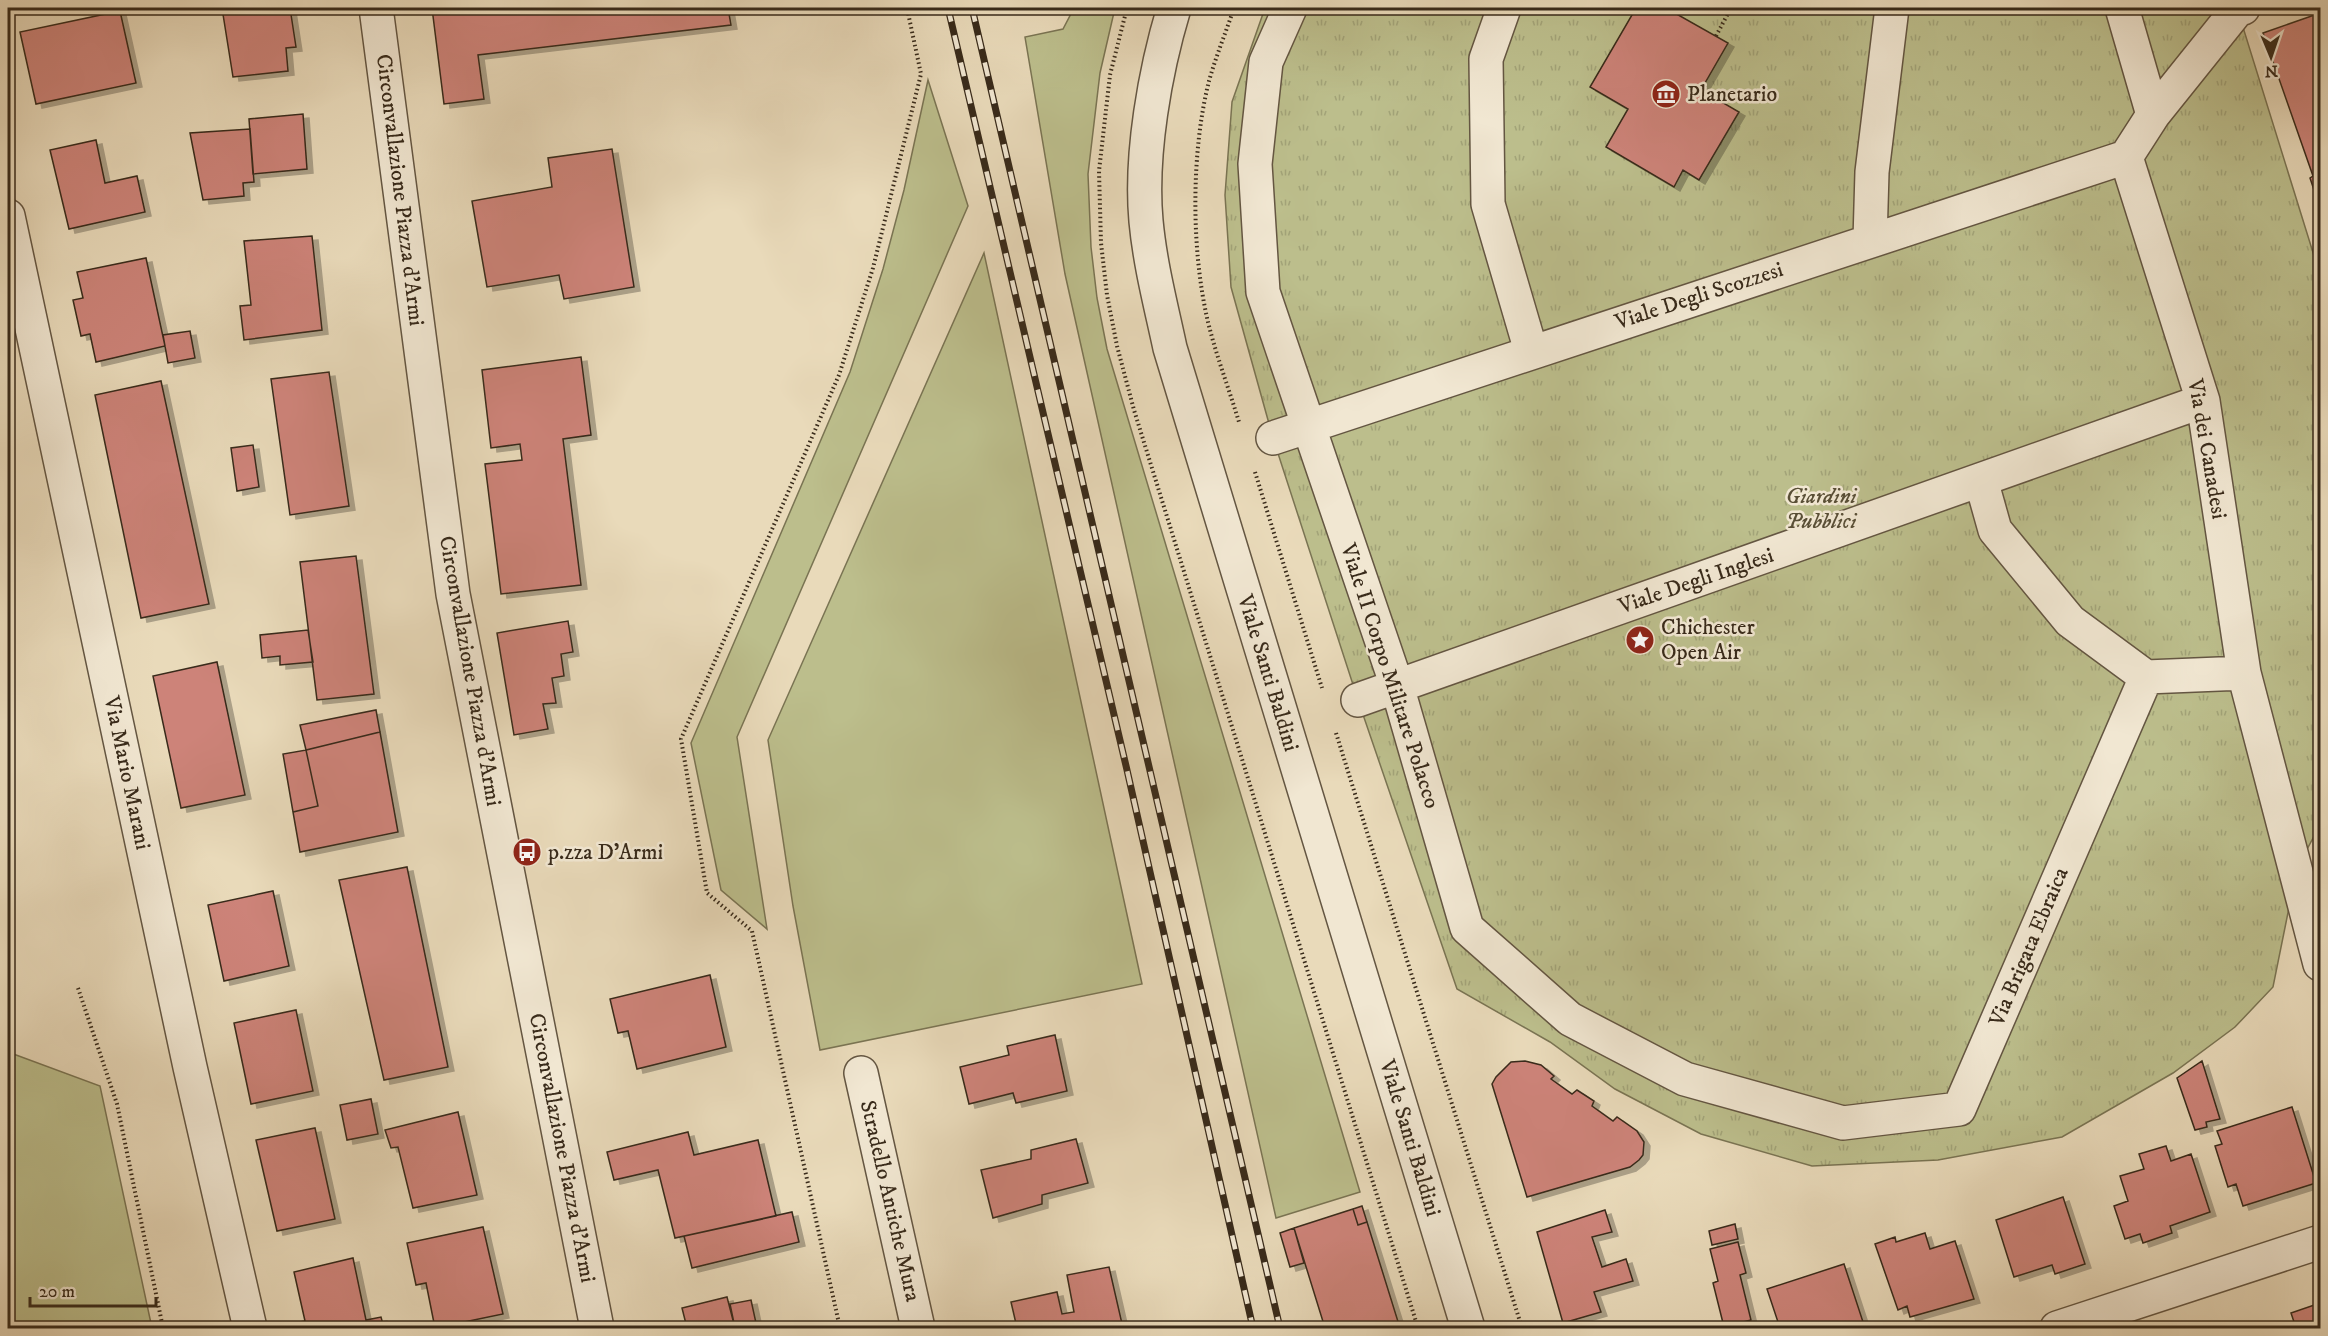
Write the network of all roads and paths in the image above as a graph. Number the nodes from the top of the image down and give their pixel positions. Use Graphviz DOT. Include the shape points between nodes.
graph roads {
  1 [pos="376,8"];
  2 [pos="908,8"];
  3 [pos="1174,8"];
  4 [pos="1234,8"];
  5 [pos="1290,8"];
  6 [pos="1504,8"];
  7 [pos="1731,8"];
  8 [pos="1892,8"];
  9 [pos="2122,8"];
  10 [pos="2243,8"];
  11 [pos="1716,36"];
  12 [pos="2153,115"];
  13 [pos="2126,157"];
  14 [pos="8,216"];
  15 [pos="1870,240"];
  16 [pos="1531,351"];
  17 [pos="2203,401"];
  18 [pos="1240,424"];
  19 [pos="1307,426"];
  20 [pos="1273,438"];
  21 [pos="1254,469"];
  22 [pos="1981,480"];
  23 [pos="2244,673"];
  24 [pos="2146,677"];
  25 [pos="1397,686"];
  26 [pos="1322,689"];
  27 [pos="1358,700"];
  28 [pos="1333,723"];
  29 [pos="2307,876"];
  30 [pos="2320,964"];
  31 [pos="78,988"];
  32 [pos="861,1073"];
  33 [pos="1843,1123"];
  34 [pos="2320,1242"];
  35 [pos="162,1329"];
  36 [pos="250,1329"];
  37 [pos="597,1329"];
  38 [pos="840,1329"];
  39 [pos="918,1329"];
  40 [pos="1468,1329"];
  41 [pos="1522,1329"];
  42 [pos="2057,1329"];
  1 -- 37 [label="street, Circonvallazione Piazza d'Armi" via="453,594"];
  2 -- 38 [label="path" via="921,74 873,268 839,375 681,739 707,893 752,931"];
  3 -- 40 [label="street, Viale Santi Baldini" via="1154,90 1146,154 1146,220 1168,338"];
  4 -- 18 [label="path" via="1209,82 1197,147 1196,210 1198,266 1208,321"];
  5 -- 19 [label="street, Viale II Corpo Militare Polacco" via="1266,62 1255,164 1263,292"];
  6 -- 16 [label="street" via="1486,59 1488,204"];
  7 -- 11 [label="path"];
  8 -- 15 [label="street" via="1872,172"];
  9 -- 12 [label="street"];
  10 -- 12 [label="street" via="2238,9"];
  12 -- 13 [label="street"];
  13 -- 15 [label="street, Viale Degli Scozzesi"];
  13 -- 17 [label="street, Via dei Canadesi"];
  14 -- 36 [label="street, Via Mario Marani"];
  15 -- 16 [label="street, Viale Degli Scozzesi"];
  16 -- 19 [label="street, Viale Degli Scozzesi"];
  17 -- 22 [label="street, Viale Degli Inglesi"];
  17 -- 23 [label="street, Via dei Canadesi"];
  19 -- 20 [label="street, Viale Degli Scozzesi"];
  19 -- 25 [label="street, Viale II Corpo Militare Polacco"];
  21 -- 26 [label="path"];
  22 -- 24 [label="street" via="1995,530 2070,621"];
  22 -- 25 [label="street, Viale Degli Inglesi"];
  23 -- 24 [label="street"];
  23 -- 29 [label="street, Via dei Canadesi"];
  24 -- 33 [label="street, Via Brigata Ebraica" via="1959,1109"];
  25 -- 27 [label="street, Viale Degli Inglesi"];
  25 -- 33 [label="street, Viale II Corpo Militare Polacco" via="1467,928 1570,1019 1685,1079"];
  28 -- 41 [label="path"];
  29 -- 30 [label="street, Via dei Canadesi"];
  31 -- 35 [label="path" via="117,1104"];
  32 -- 39 [label="street, Stradello Antiche Mura"];
  34 -- 42 [label="street"];
}
